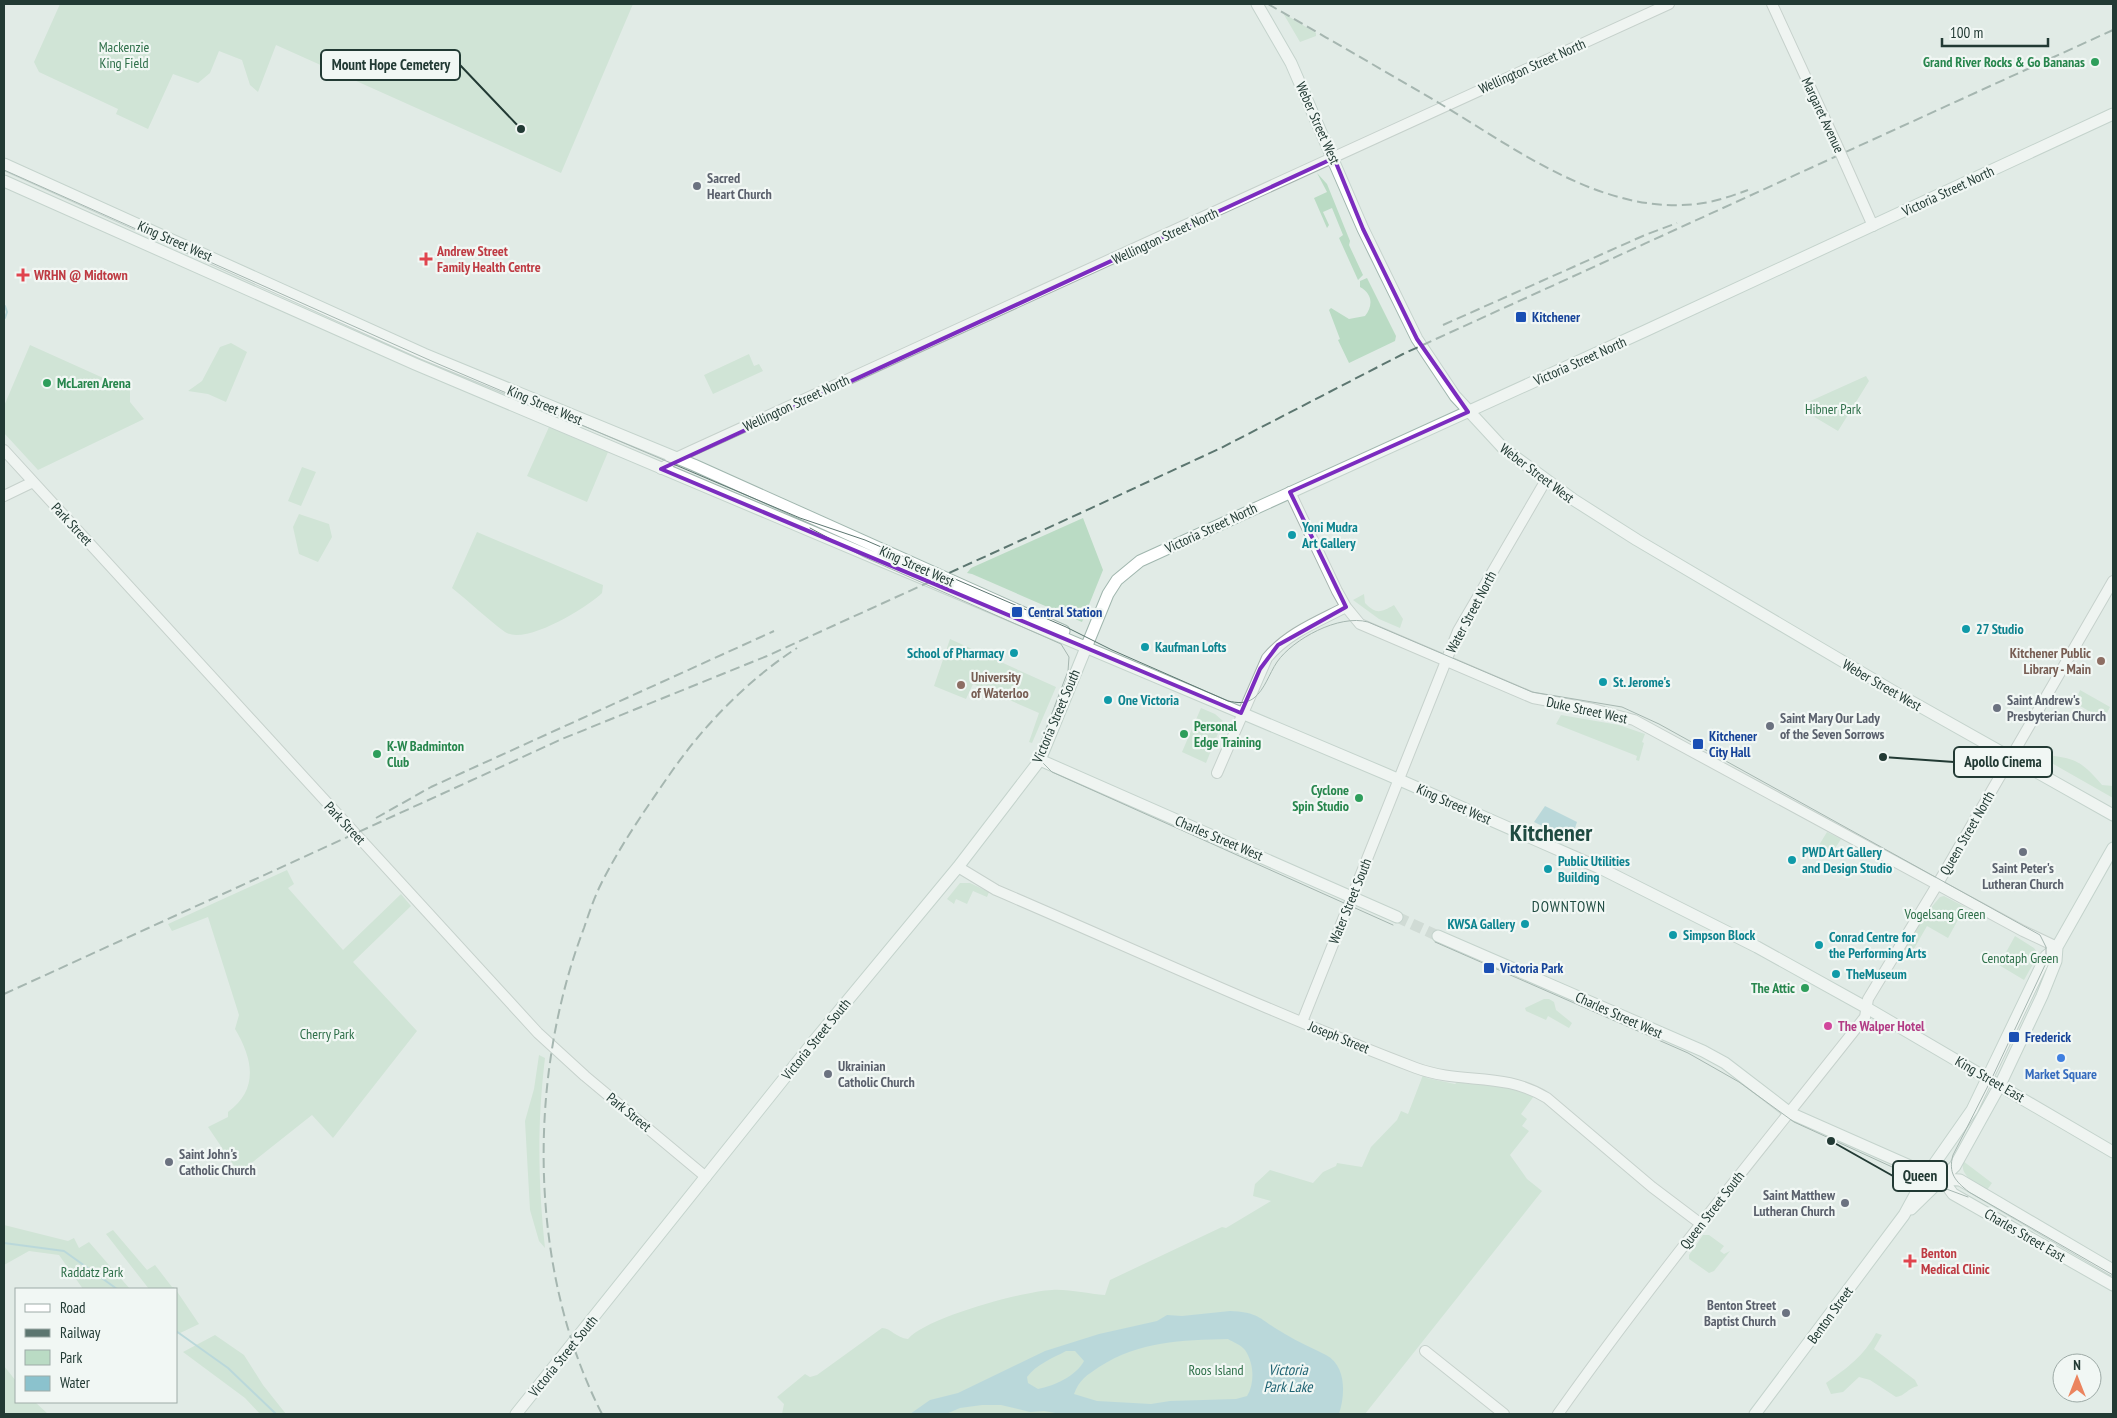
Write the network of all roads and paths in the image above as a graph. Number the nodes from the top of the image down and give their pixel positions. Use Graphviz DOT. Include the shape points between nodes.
graph roads {
  1 [pos="1257,4"];
  2 [pos="1669,4"];
  3 [pos="1772,4"];
  4 [pos="2113,114"];
  5 [pos="1334,158"];
  6 [pos="4,164"];
  7 [pos="4,181"];
  8 [pos="1873,226"];
  9 [pos="1468,412"];
  10 [pos="4,450"];
  11 [pos="676,458"];
  12 [pos="661,469"];
  13 [pos="1546,480"];
  14 [pos="33,482"];
  15 [pos="1290,492"];
  16 [pos="4,496"];
  17 [pos="2113,581"];
  18 [pos="1346,607"];
  19 [pos="1085,646"];
  20 [pos="1446,661"];
  21 [pos="1241,713"];
  22 [pos="2011,758"];
  23 [pos="1040,760"];
  24 [pos="1217,773"];
  25 [pos="1398,780"];
  26 [pos="2113,815"];
  27 [pos="2113,848"];
  28 [pos="958,867"];
  29 [pos="1937,885"];
  30 [pos="1352,896"];
  31 [pos="1397,917"];
  32 [pos="1438,936"];
  33 [pos="2057,948"];
  34 [pos="1867,1008"];
  35 [pos="1302,1022"];
  36 [pos="1987,1077"];
  37 [pos="2000,1085"];
  38 [pos="1790,1112"];
  39 [pos="2113,1152"];
  40 [pos="1955,1166"];
  41 [pos="1928,1174"];
  42 [pos="706,1177"];
  43 [pos="1942,1179"];
  44 [pos="1960,1180"];
  45 [pos="1904,1215"];
  46 [pos="1701,1224"];
  47 [pos="2113,1270"];
  48 [pos="2113,1286"];
  49 [pos="1424,1351"];
  50 [pos="516,1414"];
  51 [pos="1504,1414"];
  52 [pos="1558,1414"];
  53 [pos="1755,1414"];
  1 -- 5 [label="main road, Weber Street West" via="1291,63"];
  2 -- 5 [label="street, Wellington Street North"];
  3 -- 8 [label="street, Margaret Avenue, bridge"];
  4 -- 8 [label="main road, Victoria Street North"];
  5 -- 9 [label="main road, Weber Street West" via="1363,229 1417,339"];
  5 -- 11 [label="street, Wellington Street North"];
  6 -- 11 [label="main road, King Street West" via="424,354"];
  7 -- 12 [label="main road, King Street West" via="415,364"];
  8 -- 9 [label="main road, Victoria Street North"];
  9 -- 13 [label="main road, Weber Street West" via="1502,448"];
  9 -- 15 [label="main road, Victoria Street North"];
  10 -- 14 [label="street, Park Street"];
  11 -- 12 [label="street, Wellington Street North"];
  11 -- 19 [label="main road, King Street West" via="1072,634"];
  12 -- 19 [label="main road, King Street West"];
  13 -- 20 [label="street, Water Street North" via="1473,601"];
  13 -- 22 [label="main road, Weber Street West" via="1715,587"];
  14 -- 16 [label="street"];
  14 -- 42 [label="street, Park Street" via="538,1033"];
  15 -- 18 [label="street, Duke Street West"];
  15 -- 19 [label="main road, Victoria Street North" via="1140,561 1126,571 1108,594"];
  17 -- 22 [label="street, Queen Street North"];
  18 -- 20 [label="street, Duke Street West" via="1360,624"];
  18 -- 21 [label="street" via="1278,645 1260,669"];
  19 -- 21 [label="main road, King Street West"];
  19 -- 23 [label="main road, Victoria Street South"];
  20 -- 25 [label="street, Water Street North"];
  20 -- 29 [label="street, Duke Street West" via="1533,698 1634,720"];
  21 -- 24 [label="street"];
  21 -- 25 [label="main road, King Street West"];
  22 -- 26 [label="main road, Weber Street West"];
  22 -- 29 [label="street, Queen Street North"];
  23 -- 28 [label="main road, Victoria Street South"];
  23 -- 30 [label="main road, Charles Street West"];
  25 -- 30 [label="street, Water Street South"];
  25 -- 34 [label="main road, King Street West" via="1602,869 1757,947"];
  27 -- 33 [label="main road"];
  28 -- 35 [label="street, Joseph Street" via="996,890"];
  28 -- 42 [label="main road, Victoria Street South"];
  29 -- 33 [label="street, Duke Street West"];
  29 -- 34 [label="street, Queen Street North" via="1868,999"];
  30 -- 31 [label="main road, Charles Street West"];
  30 -- 35 [label="street, Water Street South"];
  32 -- 38 [label="main road, Charles Street West" via="1704,1051"];
  33 -- 36 [label="main road, Benton Street" via="2047,955 2030,986"];
  33 -- 37 [label="main road, Benton Street" via="2056,961 2046,987"];
  34 -- 36 [label="main road, King Street East"];
  34 -- 38 [label="street, Queen Street South" via="1865,1017"];
  35 -- 46 [label="street, Joseph Street" via="1429,1072 1452,1078 1508,1081 1527,1087 1547,1098"];
  36 -- 37 [label="main road, King Street East"];
  36 -- 41 [label="main road, Benton Street" via="1972,1110"];
  37 -- 39 [label="main road, King Street East"];
  37 -- 40 [label="main road, Benton Street"];
  38 -- 41 [label="main road, Charles Street East"];
  38 -- 46 [label="street, Queen Street South"];
  40 -- 43 [label="main road, Benton Street"];
  40 -- 44 [label="main road"];
  41 -- 43 [label="main road, Charles Street East"];
  41 -- 45 [label="main road, Benton Street"];
  42 -- 50 [label="main road, Victoria Street South"];
  43 -- 44 [label="main road, Charles Street East"];
  43 -- 45 [label="main road, Benton Street"];
  43 -- 48 [label="main road, Charles Street East" via="1953,1194"];
  44 -- 47 [label="main road, Charles Street East"];
  45 -- 53 [label="main road, Benton Street"];
  46 -- 52 [label="street, Queen Street South"];
  49 -- 51 [label="street"];
}
